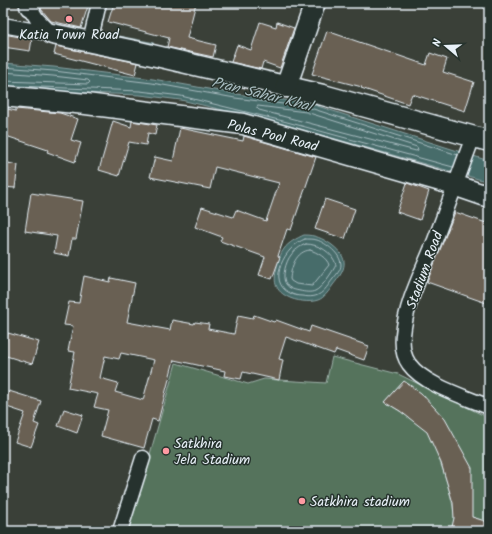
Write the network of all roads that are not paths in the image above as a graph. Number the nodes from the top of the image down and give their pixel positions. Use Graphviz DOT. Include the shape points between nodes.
graph roads {
  1 [pos="99,3"];
  2 [pos="316,3"];
  3 [pos="29,4"];
  4 [pos="3,25"];
  5 [pos="52,34"];
  6 [pos="90,42"];
  7 [pos="286,87"];
  8 [pos="3,96"];
  9 [pos="481,139"];
  10 [pos="454,186"];
  11 [pos="489,197"];
  12 [pos="489,407"];
  13 [pos="143,458"];
  14 [pos="120,531"];
  1 -- 6 [label="street"];
  2 -- 7 [label="street"];
  3 -- 5 [label="street" via="37,19"];
  4 -- 5 [label="street"];
  5 -- 6 [label="street"];
  6 -- 7 [label="street"];
  7 -- 9 [label="street"];
  8 -- 10 [label="street, Polas Pool Road" via="243,124"];
  9 -- 10 [label="street, Stadium Road"];
  10 -- 11 [label="street, Polas Pool Road"];
  10 -- 12 [label="street, Stadium Road" via="411,299 403,335 404,354 416,372 432,384"];
  13 -- 14 [label="street"];
}
